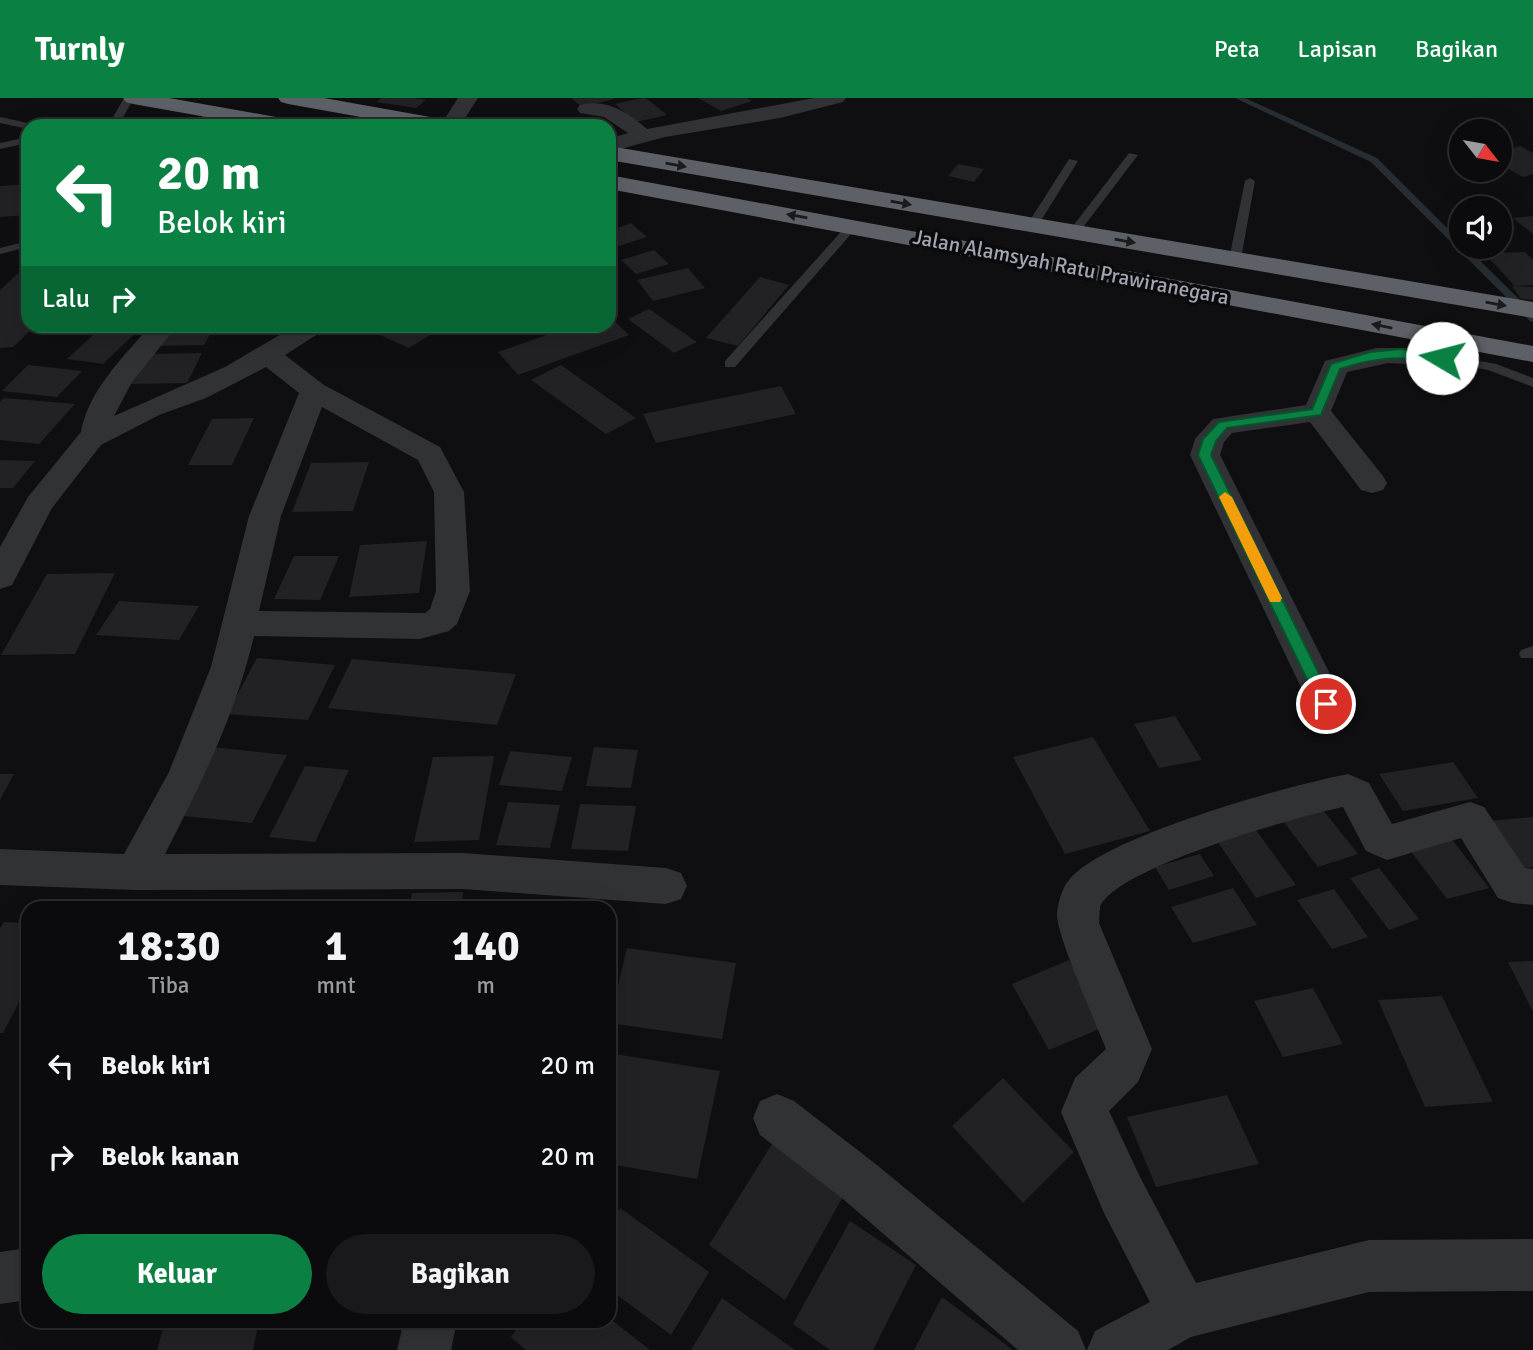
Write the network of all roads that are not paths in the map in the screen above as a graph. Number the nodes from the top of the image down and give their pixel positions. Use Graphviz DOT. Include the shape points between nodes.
graph roads {
  1 [pos="131,98"];
  2 [pos="288,98"];
  3 [pos="467,98"];
  4 [pos="836,98"];
  5 [pos="587,109"];
  6 [pos="118,119"];
  7 [pos="209,119"];
  8 [pos="409,119"];
  9 [pos="454,119"];
  10 [pos="0,120"];
  11 [pos="21,124"];
  12 [pos="642,135"];
  13 [pos="21,142"];
  14 [pos="616,144"];
  15 [pos="0,146"];
  16 [pos="616,154"];
  17 [pos="1133,155"];
  18 [pos="1073,162"];
  19 [pos="1250,181"];
  20 [pos="616,182"];
  21 [pos="1033,225"];
  22 [pos="852,226"];
  23 [pos="1074,232"];
  24 [pos="21,246"];
  25 [pos="0,251"];
  26 [pos="1235,259"];
  27 [pos="1533,310"];
  28 [pos="158,333"];
  29 [pos="301,333"];
  30 [pos="1441,348"];
  31 [pos="1533,354"];
  32 [pos="268,355"];
  33 [pos="730,364"];
  34 [pos="1533,383"];
  35 [pos="314,391"];
  36 [pos="1317,412"];
  37 [pos="95,435"];
  38 [pos="1372,484"];
  39 [pos="0,577"];
  40 [pos="240,623"];
  41 [pos="1326,704"];
  42 [pos="0,867"];
  43 [pos="135,872"];
  44 [pos="666,886"];
  45 [pos="1533,887"];
  46 [pos="777,1118"];
  47 [pos="1533,1265"];
  48 [pos="21,1275"];
  49 [pos="0,1278"];
  50 [pos="1183,1313"];
  51 [pos="429,1328"];
  52 [pos="424,1350"];
  53 [pos="1059,1350"];
  54 [pos="1114,1350"];
  1 -- 6 [label="lane"];
  1 -- 7 [label="highway"];
  2 -- 8 [label="highway"];
  3 -- 9 [label="street"];
  4 -- 12 [label="street" via="790,112"];
  5 -- 12 [label="street" via="616,113"];
  10 -- 11 [label="lane"];
  12 -- 14 [label="street"];
  13 -- 15 [label="lane"];
  16 -- 21 [label="highway, Jalan Alamsyah Ratu Prawiranegara, one-way"];
  17 -- 23 [label="lane"];
  18 -- 21 [label="lane"];
  19 -- 26 [label="lane"];
  22 -- 20 [label="highway, Jalan Alamsyah Ratu Prawiranegara, one-way"];
  21 -- 23 [label="highway, Jalan Alamsyah Ratu Prawiranegara"];
  30 -- 22 [label="highway, Jalan Alamsyah Ratu Prawiranegara, one-way"];
  22 -- 33 [label="lane"];
  23 -- 26 [label="highway, Jalan Alamsyah Ratu Prawiranegara, one-way"];
  24 -- 25 [label="lane"];
  26 -- 27 [label="highway, Jalan Alamsyah Ratu Prawiranegara, one-way"];
  28 -- 37 [label="street" via="99,412"];
  29 -- 32 [label="street"];
  30 -- 31 [label="highway, Jalan Alamsyah Ratu Prawiranegara" via="1497,348"];
  30 -- 34 [label="lane"];
  30 -- 36 [label="street" via="1370,355 1335,366"];
  32 -- 35 [label="street"];
  32 -- 37 [label="street"];
  35 -- 40 [label="street" via="265,516"];
  35 -- 40 [label="street" via="430,454 449,492 453,591 445,615 420,627"];
  36 -- 38 [label="street"];
  36 -- 41 [label="street" via="1223,425 1210,439 1205,455"];
  37 -- 39 [label="street" via="39,504"];
  40 -- 43 [label="street" via="229,667 187,775"];
  42 -- 43 [label="street"];
  43 -- 44 [label="street" via="463,871"];
  45 -- 50 [label="street" via="1513,885 1470,819 1387,843 1379,838 1356,794 1348,790 1172,843 1085,890 1078,923 1129,1049 1123,1063 1084,1104 1084,1112"];
  46 -- 53 [label="street"];
  47 -- 50 [label="street" via="1368,1266"];
  48 -- 49 [label="street"];
  50 -- 54 [label="street"];
  51 -- 52 [label="street"];
}
